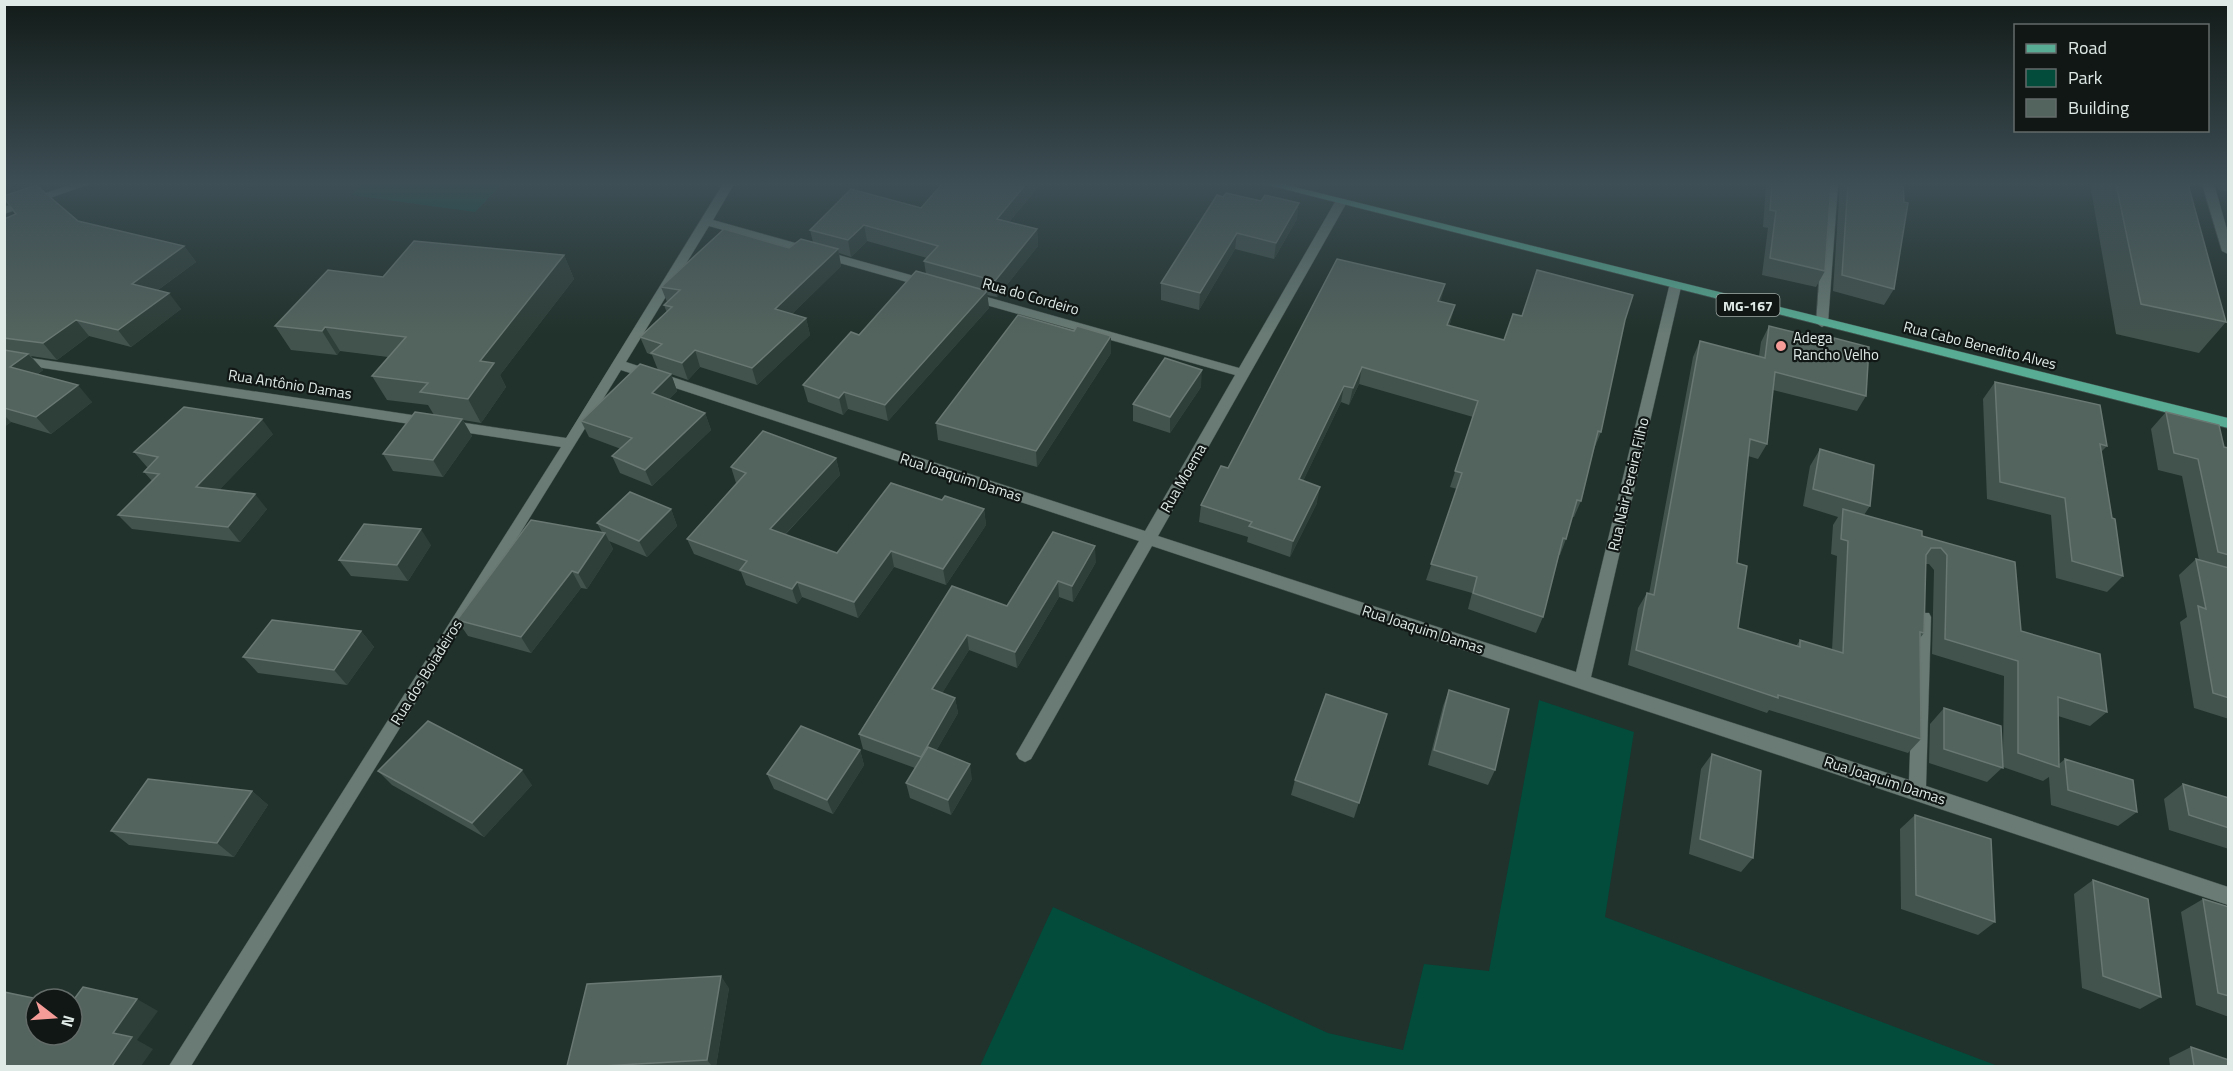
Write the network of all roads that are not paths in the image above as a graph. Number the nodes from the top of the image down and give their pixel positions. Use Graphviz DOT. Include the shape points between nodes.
graph roads {
  1 [pos="698,234"];
  2 [pos="749,234"];
  3 [pos="1323,234"];
  4 [pos="1468,234"];
  5 [pos="1828,234"];
  6 [pos="2224,234"];
  7 [pos="2229,251"];
  8 [pos="1675,286"];
  9 [pos="1822,323"];
  10 [pos="4,358"];
  11 [pos="617,364"];
  12 [pos="1243,373"];
  13 [pos="2229,423"];
  14 [pos="570,443"];
  15 [pos="1148,538"];
  16 [pos="1923,605"];
  17 [pos="1582,681"];
  18 [pos="1025,753"];
  19 [pos="1917,790"];
  20 [pos="2229,896"];
  21 [pos="179,1066"];
  1 -- 11 [label="street, Rua dos Boiadeiros"];
  2 -- 12 [label="street, Rua do Cordeiro"];
  3 -- 12 [label="street, Rua Moema"];
  4 -- 8 [label="main road, Rua Cabo Benedito Alves / MG-167"];
  5 -- 9 [label="street"];
  6 -- 7 [label="street"];
  8 -- 9 [label="main road, Rua Cabo Benedito Alves / MG-167"];
  8 -- 17 [label="street, Rua Nair Pereira Filho"];
  9 -- 13 [label="main road, Rua Cabo Benedito Alves / MG-167"];
  10 -- 14 [label="street, Rua Antônio Damas"];
  11 -- 14 [label="street, Rua dos Boiadeiros"];
  11 -- 15 [label="street, Rua Joaquim Damas"];
  12 -- 15 [label="street, Rua Moema"];
  14 -- 21 [label="street, Rua dos Boiadeiros"];
  15 -- 17 [label="street, Rua Joaquim Damas"];
  15 -- 18 [label="street, Rua Moema"];
  16 -- 19 [label="street"];
  17 -- 19 [label="street, Rua Joaquim Damas"];
  19 -- 20 [label="street, Rua Joaquim Damas"];
}
